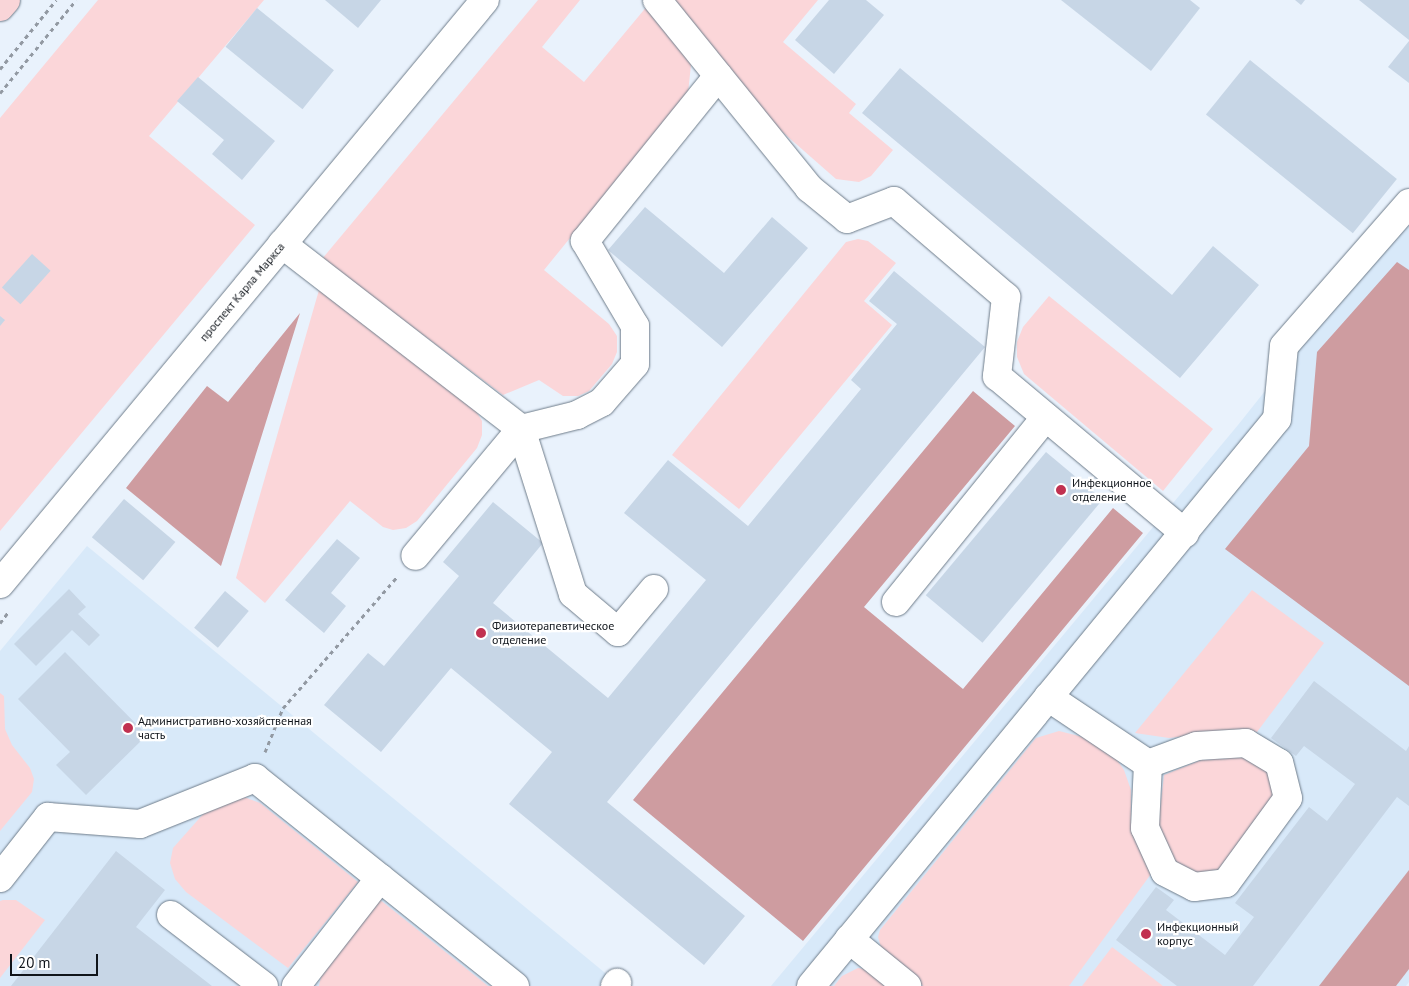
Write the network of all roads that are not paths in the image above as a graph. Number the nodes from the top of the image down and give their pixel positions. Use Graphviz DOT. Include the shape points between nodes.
graph roads {
  1 [pos="6,0"];
  2 [pos="485,0"];
  3 [pos="657,0"];
  4 [pos="0,7"];
  5 [pos="718,76"];
  6 [pos="1409,202"];
  7 [pos="282,244"];
  8 [pos="1046,417"];
  9 [pos="522,429"];
  10 [pos="1185,533"];
  11 [pos="415,556"];
  12 [pos="0,584"];
  13 [pos="654,589"];
  14 [pos="896,602"];
  15 [pos="1048,697"];
  16 [pos="1148,764"];
  17 [pos="0,878"];
  18 [pos="380,878"];
  19 [pos="171,915"];
  20 [pos="849,939"];
  21 [pos="264,986"];
  22 [pos="296,986"];
  23 [pos="515,986"];
  24 [pos="811,986"];
  25 [pos="907,986"];
  1 -- 4 [label="main road"];
  2 -- 7 [label="street, проспект Карла Маркса"];
  3 -- 5 [label="street"];
  5 -- 8 [label="street" via="808,188 847,219 894,202 1006,297 997,376"];
  5 -- 9 [label="street" via="585,241 635,326 634,364 602,402 577,415"];
  6 -- 10 [label="street" via="1284,346 1277,419"];
  7 -- 9 [label="street"];
  7 -- 12 [label="street, проспект Карла Маркса"];
  8 -- 10 [label="street"];
  8 -- 14 [label="street"];
  9 -- 11 [label="street"];
  9 -- 13 [label="street" via="573,594 618,632"];
  10 -- 15 [label="street"];
  15 -- 16 [label="street"];
  15 -- 20 [label="street"];
  16 -- 16 [label="street" via="1145,828 1164,872 1194,887 1226,883 1288,798 1279,763 1246,743 1197,746"];
  17 -- 18 [label="street" via="48,817 140,824 255,778"];
  18 -- 22 [label="street"];
  18 -- 23 [label="street"];
  19 -- 21 [label="street"];
  20 -- 24 [label="street"];
  20 -- 25 [label="street"];
}
